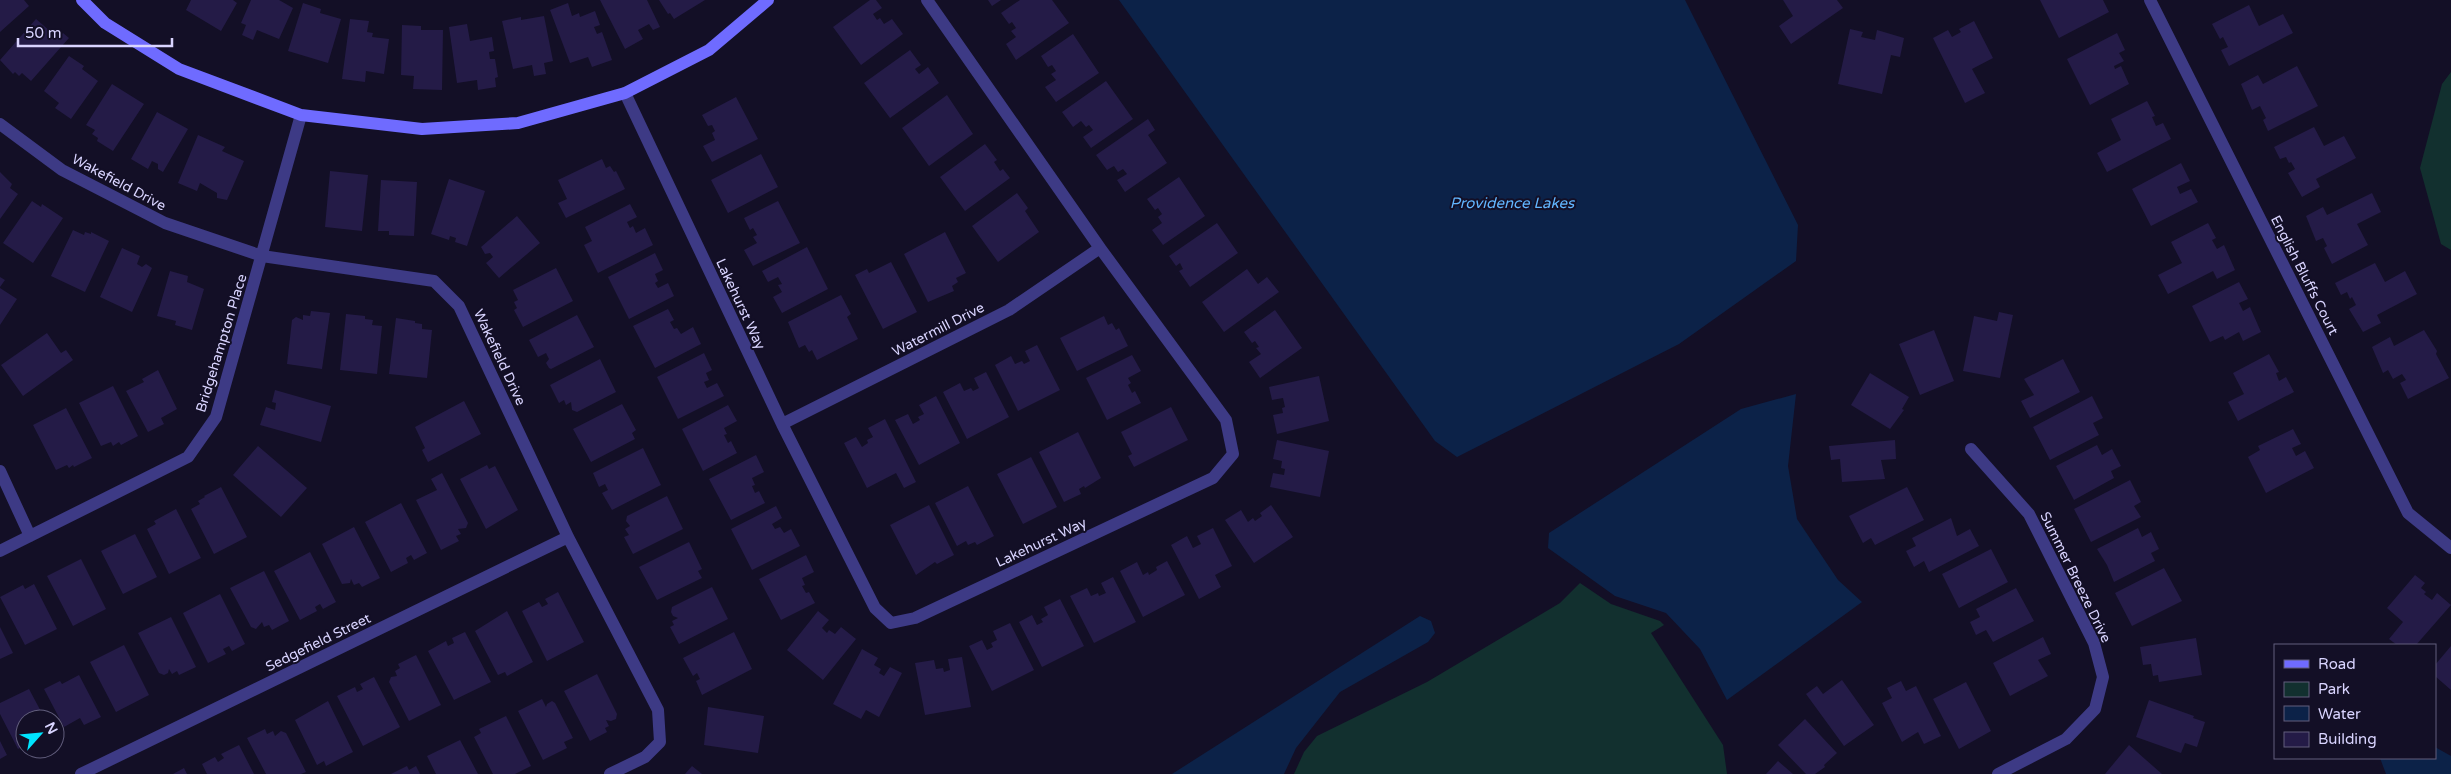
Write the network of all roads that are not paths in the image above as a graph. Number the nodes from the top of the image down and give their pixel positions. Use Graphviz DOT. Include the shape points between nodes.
graph roads {
  1 [pos="82,0"];
  2 [pos="768,0"];
  3 [pos="927,0"];
  4 [pos="2150,0"];
  5 [pos="625,93"];
  6 [pos="301,115"];
  7 [pos="0,124"];
  8 [pos="1100,248"];
  9 [pos="262,256"];
  10 [pos="782,424"];
  11 [pos="1971,449"];
  12 [pos="0,471"];
  13 [pos="30,536"];
  14 [pos="568,537"];
  15 [pos="2451,548"];
  16 [pos="0,551"];
  17 [pos="81,774"];
  18 [pos="610,774"];
  19 [pos="1998,774"];
  1 -- 6 [label="street" via="105,23 179,69"];
  2 -- 5 [label="street" via="709,50"];
  3 -- 8 [label="street, Lakehurst Way"];
  4 -- 15 [label="street, English Bluffs Court" via="2408,513"];
  5 -- 6 [label="street" via="518,123 422,129"];
  5 -- 10 [label="street, Lakehurst Way"];
  6 -- 9 [label="street, Bridgehampton Place"];
  7 -- 9 [label="street, Wakefield Drive" via="62,170 164,223"];
  8 -- 10 [label="street, Watermill Drive" via="1009,310"];
  8 -- 10 [label="street, Lakehurst Way" via="1226,420 1233,454 1213,478 916,618 891,623 875,608"];
  9 -- 13 [label="street, Bridgehampton Place" via="216,417 188,457"];
  9 -- 14 [label="street, Wakefield Drive" via="434,281 460,306"];
  11 -- 19 [label="street, Summer Breeze Drive" via="2029,514 2094,643 2102,677 2095,709 2066,739"];
  12 -- 13 [label="street"];
  13 -- 16 [label="street, Bridgehampton Place"];
  14 -- 17 [label="street, Sedgefield Street"];
  14 -- 18 [label="street, Wakefield Drive" via="658,710 660,742 644,757"];
}
